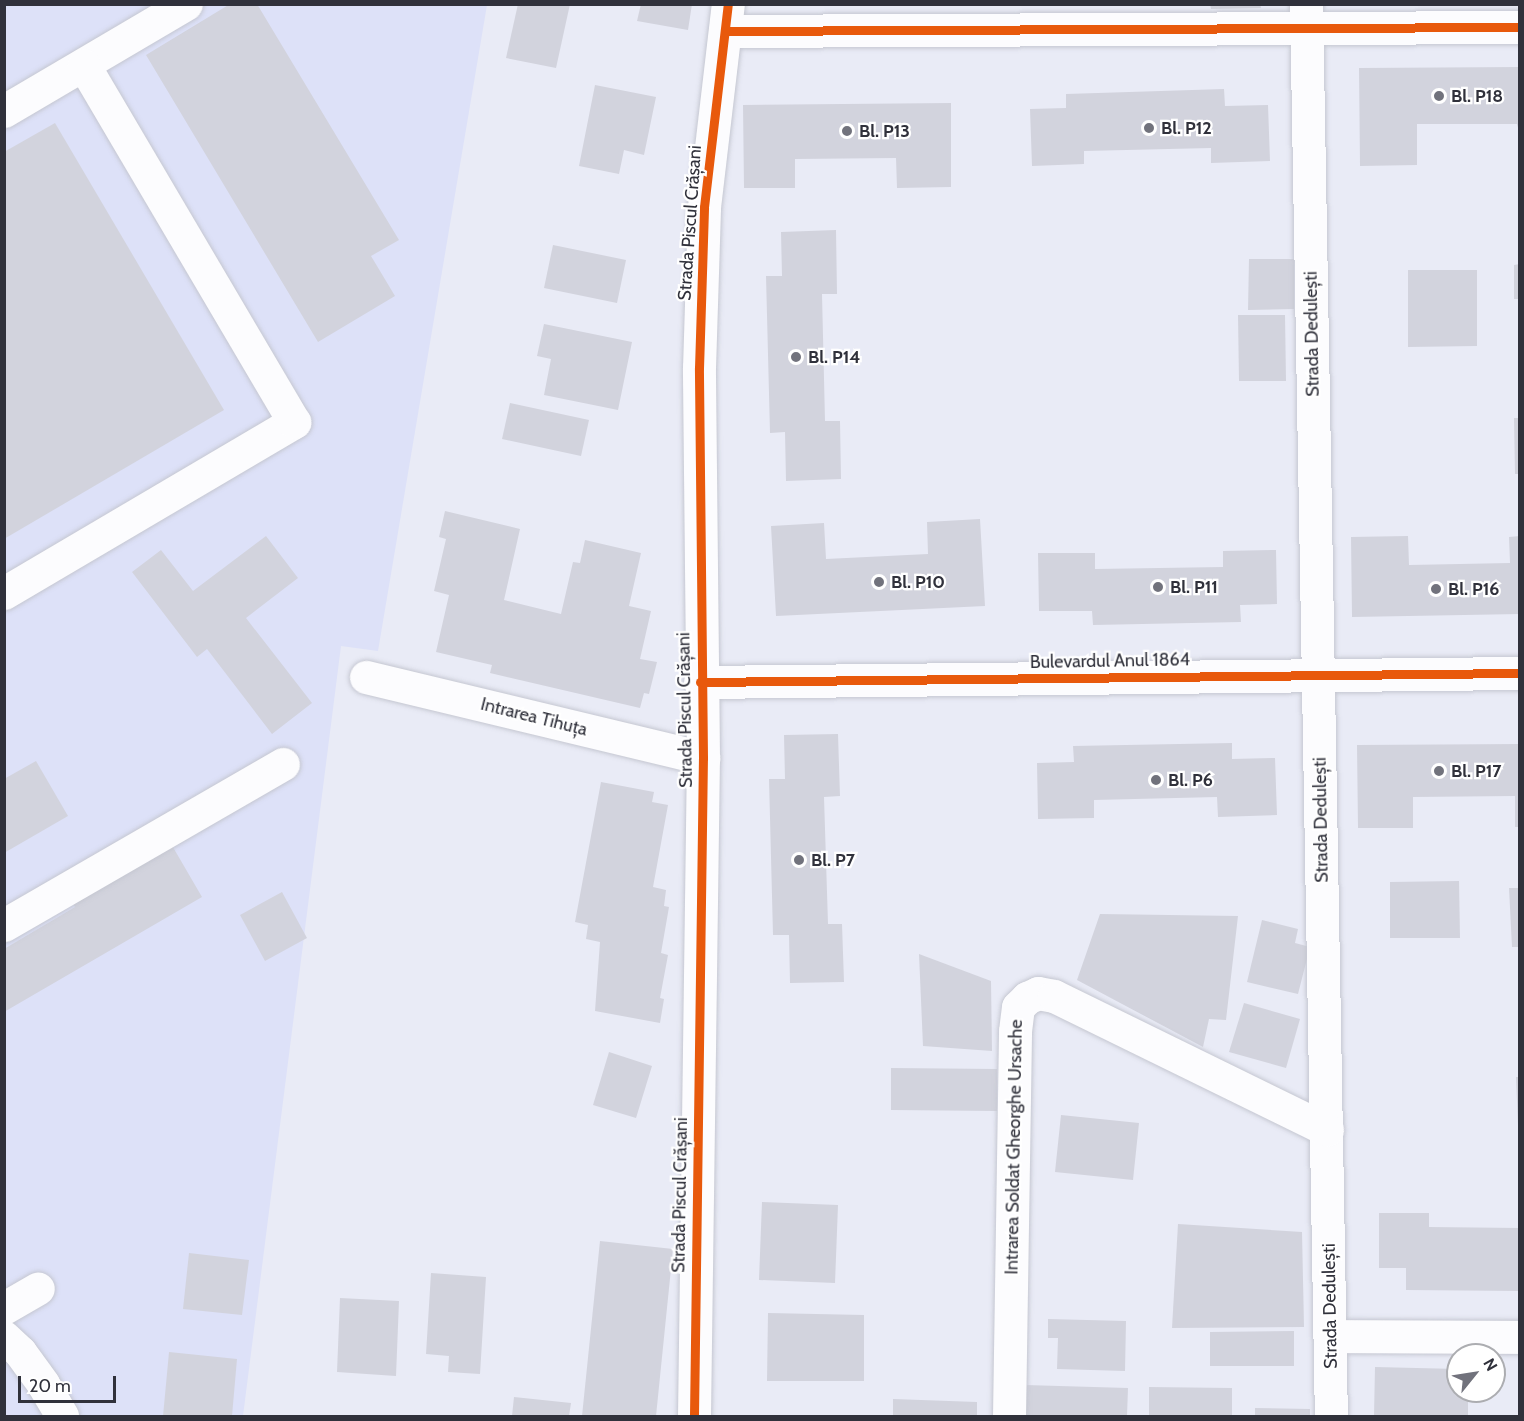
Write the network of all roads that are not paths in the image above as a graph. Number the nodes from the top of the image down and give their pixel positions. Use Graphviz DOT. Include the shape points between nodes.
graph roads {
  1 [pos="186,4"];
  2 [pos="1306,16"];
  3 [pos="727,18"];
  4 [pos="1520,27"];
  5 [pos="84,65"];
  6 [pos="4,111"];
  7 [pos="4,593"];
  8 [pos="1520,673"];
  9 [pos="1319,675"];
  10 [pos="366,677"];
  11 [pos="700,682"];
  12 [pos="703,758"];
  13 [pos="283,764"];
  14 [pos="4,925"];
  15 [pos="1327,1130"];
  16 [pos="38,1288"];
  17 [pos="4,1308"];
  18 [pos="1331,1336"];
  19 [pos="4,1337"];
  20 [pos="1520,1337"];
  21 [pos="62,1416"];
  22 [pos="694,1416"];
  23 [pos="1009,1416"];
  24 [pos="1330,1416"];
  1 -- 5 [label="street"];
  2 -- 3 [label="street"];
  2 -- 4 [label="street"];
  2 -- 9 [label="street, Strada Dedulești"];
  3 -- 11 [label="street, Strada Piscul Crășani" via="704,207 699,368"];
  5 -- 6 [label="street"];
  5 -- 7 [label="street" via="294,422"];
  8 -- 9 [label="street, Bulevardul Anul 1864"];
  9 -- 11 [label="street, Bulevardul Anul 1864"];
  9 -- 15 [label="street, Strada Dedulești"];
  10 -- 12 [label="street, Intrarea Tihuța"];
  11 -- 12 [label="street, Strada Piscul Crășani"];
  12 -- 22 [label="street, Strada Piscul Crășani"];
  13 -- 14 [label="street"];
  15 -- 18 [label="street, Strada Dedulești"];
  15 -- 23 [label="street, Intrarea Soldat Gheorghe Ursache" via="1054,996 1038,993 1027,998 1018,1007 1015,1031"];
  16 -- 17 [label="street"];
  18 -- 20 [label="street"];
  18 -- 24 [label="street, Strada Dedulești"];
  19 -- 21 [label="street" via="20,1352"];
}
